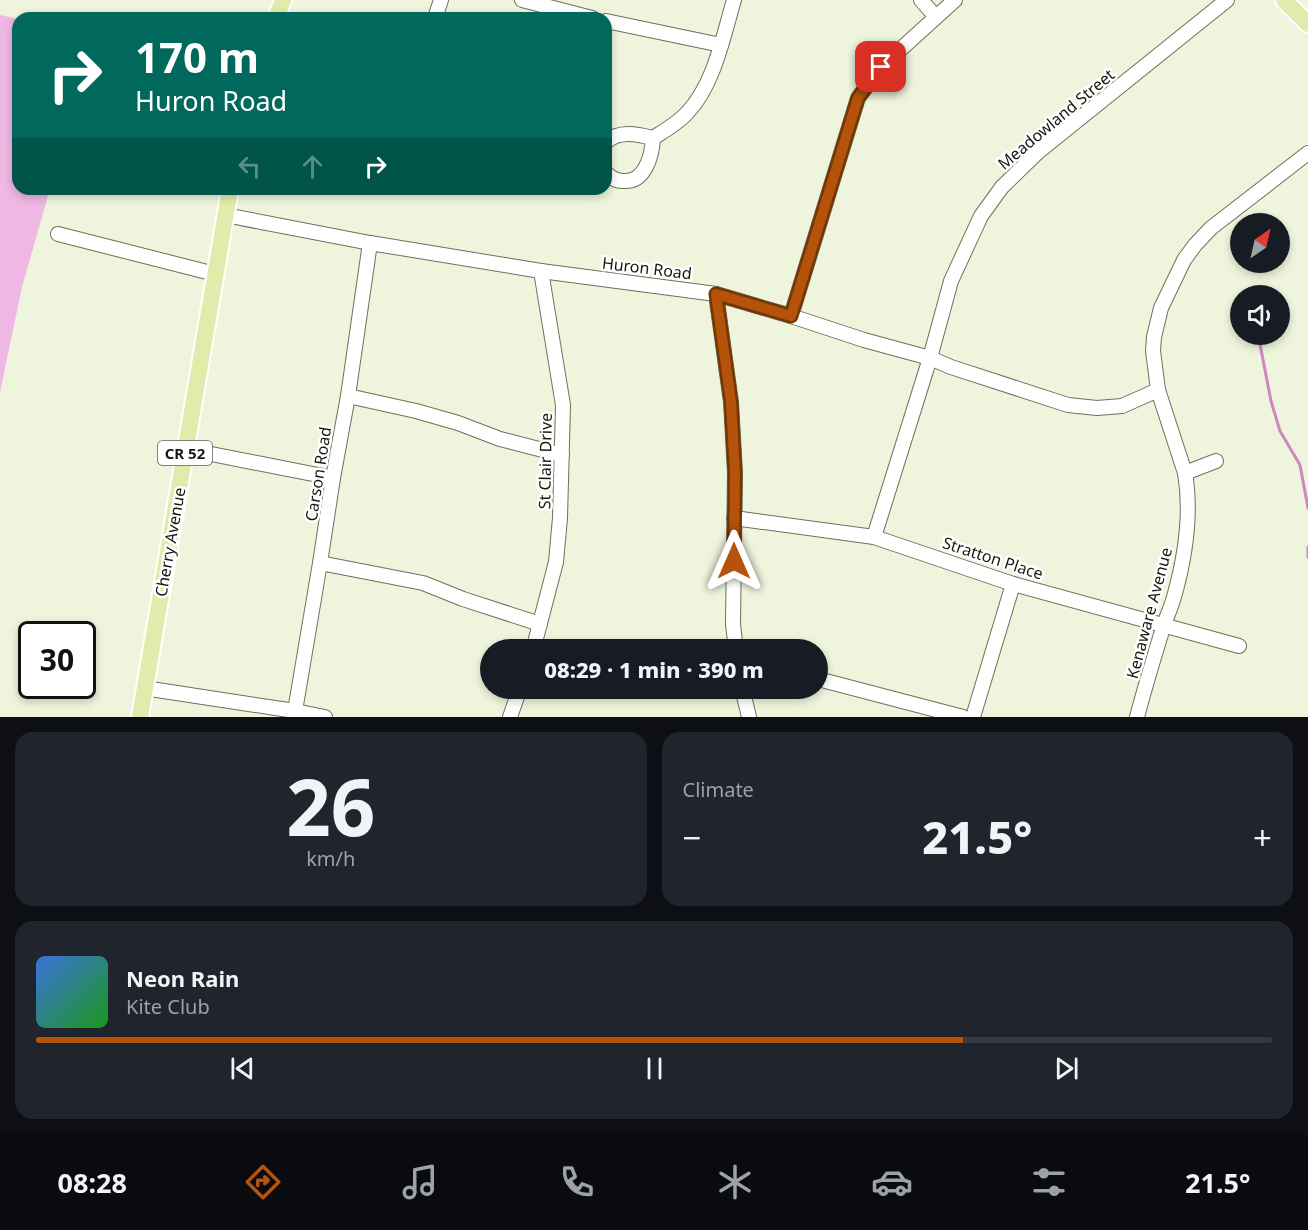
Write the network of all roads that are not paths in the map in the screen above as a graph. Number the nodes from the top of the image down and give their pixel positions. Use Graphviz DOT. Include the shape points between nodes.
graph roads {
  1 [pos="522,0"];
  2 [pos="734,0"];
  3 [pos="921,0"];
  4 [pos="955,0"];
  5 [pos="1227,0"];
  6 [pos="1284,0"];
  7 [pos="569,12"];
  8 [pos="936,17"];
  9 [pos="612,22"];
  10 [pos="1308,24"];
  11 [pos="721,45"];
  12 [pos="612,137"];
  13 [pos="653,138"];
  14 [pos="1308,153"];
  15 [pos="612,179"];
  16 [pos="229,195"];
  17 [pos="225,215"];
  18 [pos="58,234"];
  19 [pos="370,243"];
  20 [pos="541,271"];
  21 [pos="215,274"];
  22 [pos="716,294"];
  23 [pos="791,316"];
  24 [pos="930,358"];
  25 [pos="1158,390"];
  26 [pos="348,396"];
  27 [pos="186,449"];
  28 [pos="561,455"];
  29 [pos="1216,461"];
  30 [pos="1185,473"];
  31 [pos="333,478"];
  32 [pos="734,518"];
  33 [pos="874,537"];
  34 [pos="320,563"];
  35 [pos="1013,584"];
  36 [pos="540,624"];
  37 [pos="1164,625"];
  38 [pos="536,639"];
  39 [pos="735,639"];
  40 [pos="1239,646"];
  41 [pos="828,682"];
  42 [pos="144,688"];
  43 [pos="516,699"];
  44 [pos="745,699"];
  45 [pos="295,711"];
  46 [pos="140,717"];
  47 [pos="325,717"];
  48 [pos="510,717"];
  49 [pos="749,717"];
  50 [pos="963,717"];
  51 [pos="974,717"];
  52 [pos="1137,717"];
  1 -- 7 [label="street"];
  2 -- 11 [label="street"];
  3 -- 8 [label="street"];
  4 -- 8 [label="street"];
  5 -- 24 [label="street, Meadowland Street" via="1038,152 1002,187 981,216 954,273"];
  6 -- 10 [label="main road"];
  8 -- 23 [label="street" via="881,67 858,98"];
  9 -- 11 [label="street"];
  11 -- 13 [label="street" via="696,103"];
  12 -- 13 [label="street" via="639,134"];
  13 -- 15 [label="street" via="640,176 625,182"];
  14 -- 25 [label="street, Kenaware Avenue" via="1211,228 1184,260 1161,308 1154,337"];
  16 -- 17 [label="main road, Cherry Avenue / CR 52"];
  17 -- 19 [label="street, Huron Road"];
  17 -- 21 [label="main road, Cherry Avenue / CR 52"];
  18 -- 21 [label="street"];
  19 -- 20 [label="street, Huron Road"];
  19 -- 26 [label="street, Carson Road"];
  20 -- 22 [label="street, Huron Road"];
  20 -- 28 [label="street, St Clair Drive" via="562,405"];
  21 -- 27 [label="main road, Cherry Avenue / CR 52"];
  22 -- 23 [label="street, Huron Road"];
  22 -- 32 [label="street" via="731,402"];
  23 -- 24 [label="street, Huron Road"];
  24 -- 25 [label="street, Huron Road" via="1068,405 1122,406"];
  24 -- 33 [label="street, Meadowland Street"];
  25 -- 30 [label="street, Kenaware Avenue"];
  26 -- 28 [label="street" via="416,411"];
  26 -- 31 [label="street, Carson Road"];
  27 -- 31 [label="street"];
  27 -- 42 [label="main road, Cherry Avenue / CR 52"];
  28 -- 36 [label="street, St Clair Drive" via="556,562"];
  29 -- 30 [label="street"];
  30 -- 37 [label="street, Kenaware Avenue" via="1186,536"];
  31 -- 34 [label="street, Carson Road"];
  32 -- 33 [label="street, Stratton Place"];
  32 -- 39 [label="street"];
  33 -- 35 [label="street, Stratton Place"];
  34 -- 36 [label="street" via="423,583"];
  34 -- 45 [label="street, Carson Road"];
  35 -- 37 [label="street, Stratton Place"];
  35 -- 51 [label="street"];
  36 -- 38 [label="street, St Clair Drive"];
  37 -- 40 [label="street, Stratton Place"];
  37 -- 52 [label="street, Kenaware Avenue"];
  41 -- 50 [label="street"];
  42 -- 45 [label="street"];
  42 -- 46 [label="main road, Cherry Avenue / CR 52"];
  43 -- 48 [label="street"];
  44 -- 49 [label="street"];
  45 -- 47 [label="street"];
}
